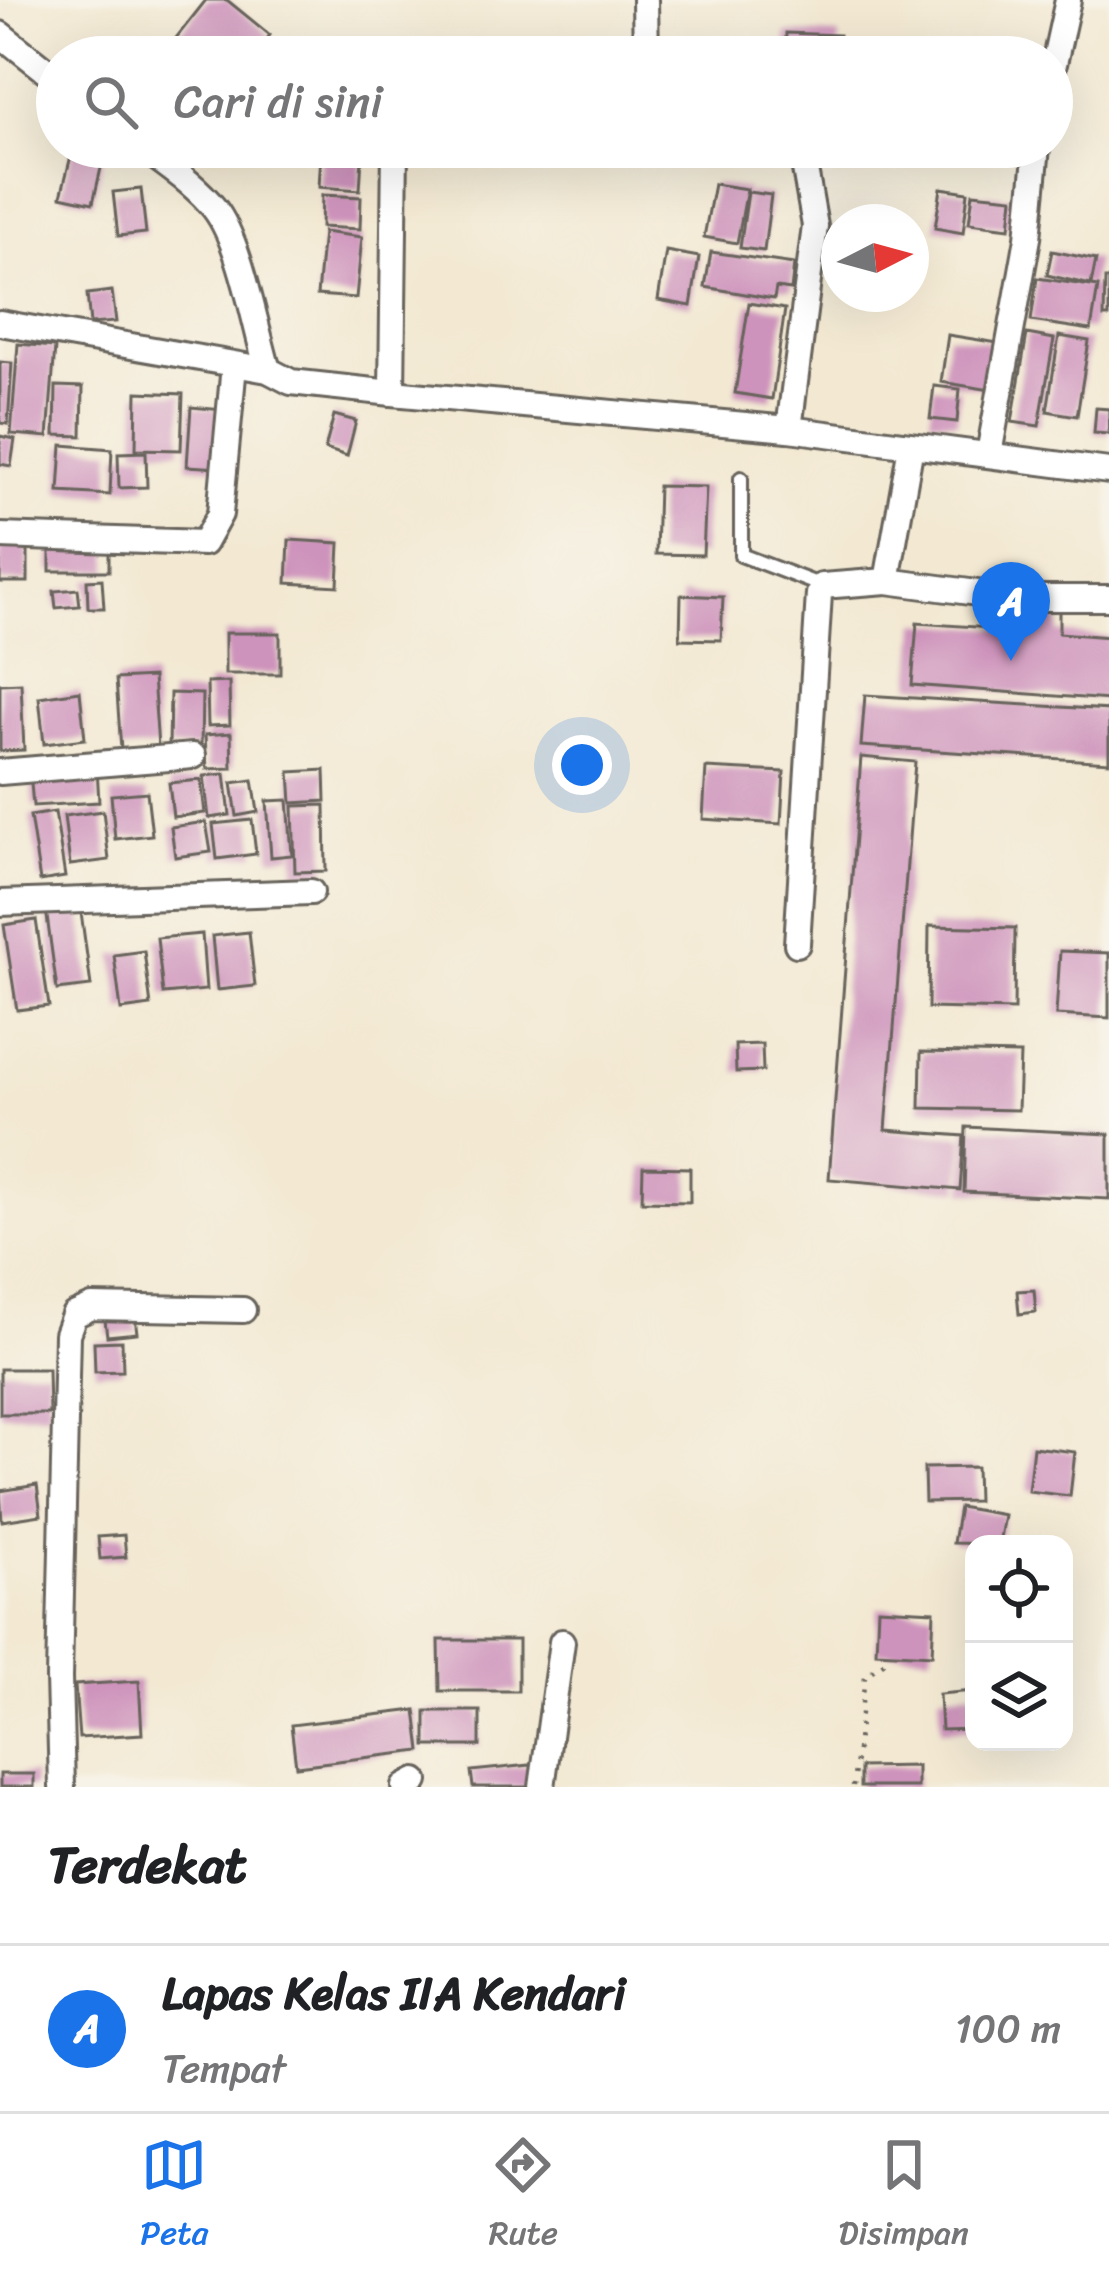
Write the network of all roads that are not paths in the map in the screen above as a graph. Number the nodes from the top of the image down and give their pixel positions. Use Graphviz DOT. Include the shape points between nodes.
graph roads {
  1 [pos="645,0"];
  2 [pos="1068,0"];
  3 [pos="0,34"];
  4 [pos="646,36"];
  5 [pos="1060,36"];
  6 [pos="36,62"];
  7 [pos="169,168"];
  8 [pos="395,168"];
  9 [pos="805,168"];
  10 [pos="1035,168"];
  11 [pos="0,322"];
  12 [pos="234,365"];
  13 [pos="268,370"];
  14 [pos="392,393"];
  15 [pos="789,429"];
  16 [pos="910,446"];
  17 [pos="989,454"];
  18 [pos="1109,471"];
  19 [pos="741,478"];
  20 [pos="0,536"];
  21 [pos="887,581"];
  22 [pos="822,586"];
  23 [pos="1109,598"];
  24 [pos="193,756"];
  25 [pos="0,772"];
  26 [pos="311,892"];
  27 [pos="0,903"];
  28 [pos="797,944"];
  29 [pos="243,1310"];
  30 [pos="562,1642"];
  31 [pos="62,1787"];
  32 [pos="542,1787"];
  1 -- 4 [label="street"];
  2 -- 5 [label="street"];
  3 -- 6 [label="street"];
  7 -- 13 [label="street" via="218,213"];
  8 -- 14 [label="street"];
  9 -- 15 [label="street" via="815,226"];
  10 -- 17 [label="street"];
  11 -- 12 [label="street"];
  12 -- 13 [label="street"];
  12 -- 20 [label="street" via="220,514 204,544"];
  13 -- 14 [label="street" via="291,382"];
  14 -- 15 [label="street"];
  15 -- 16 [label="street"];
  16 -- 17 [label="street"];
  16 -- 21 [label="street"];
  17 -- 18 [label="street"];
  19 -- 22 [label="lane" via="741,555"];
  21 -- 22 [label="street"];
  21 -- 23 [label="street" via="1015,598"];
  22 -- 28 [label="street"];
  24 -- 25 [label="street"];
  26 -- 27 [label="street"];
  29 -- 31 [label="street" via="92,1307 74,1315 67,1334"];
  30 -- 32 [label="street"];
}
